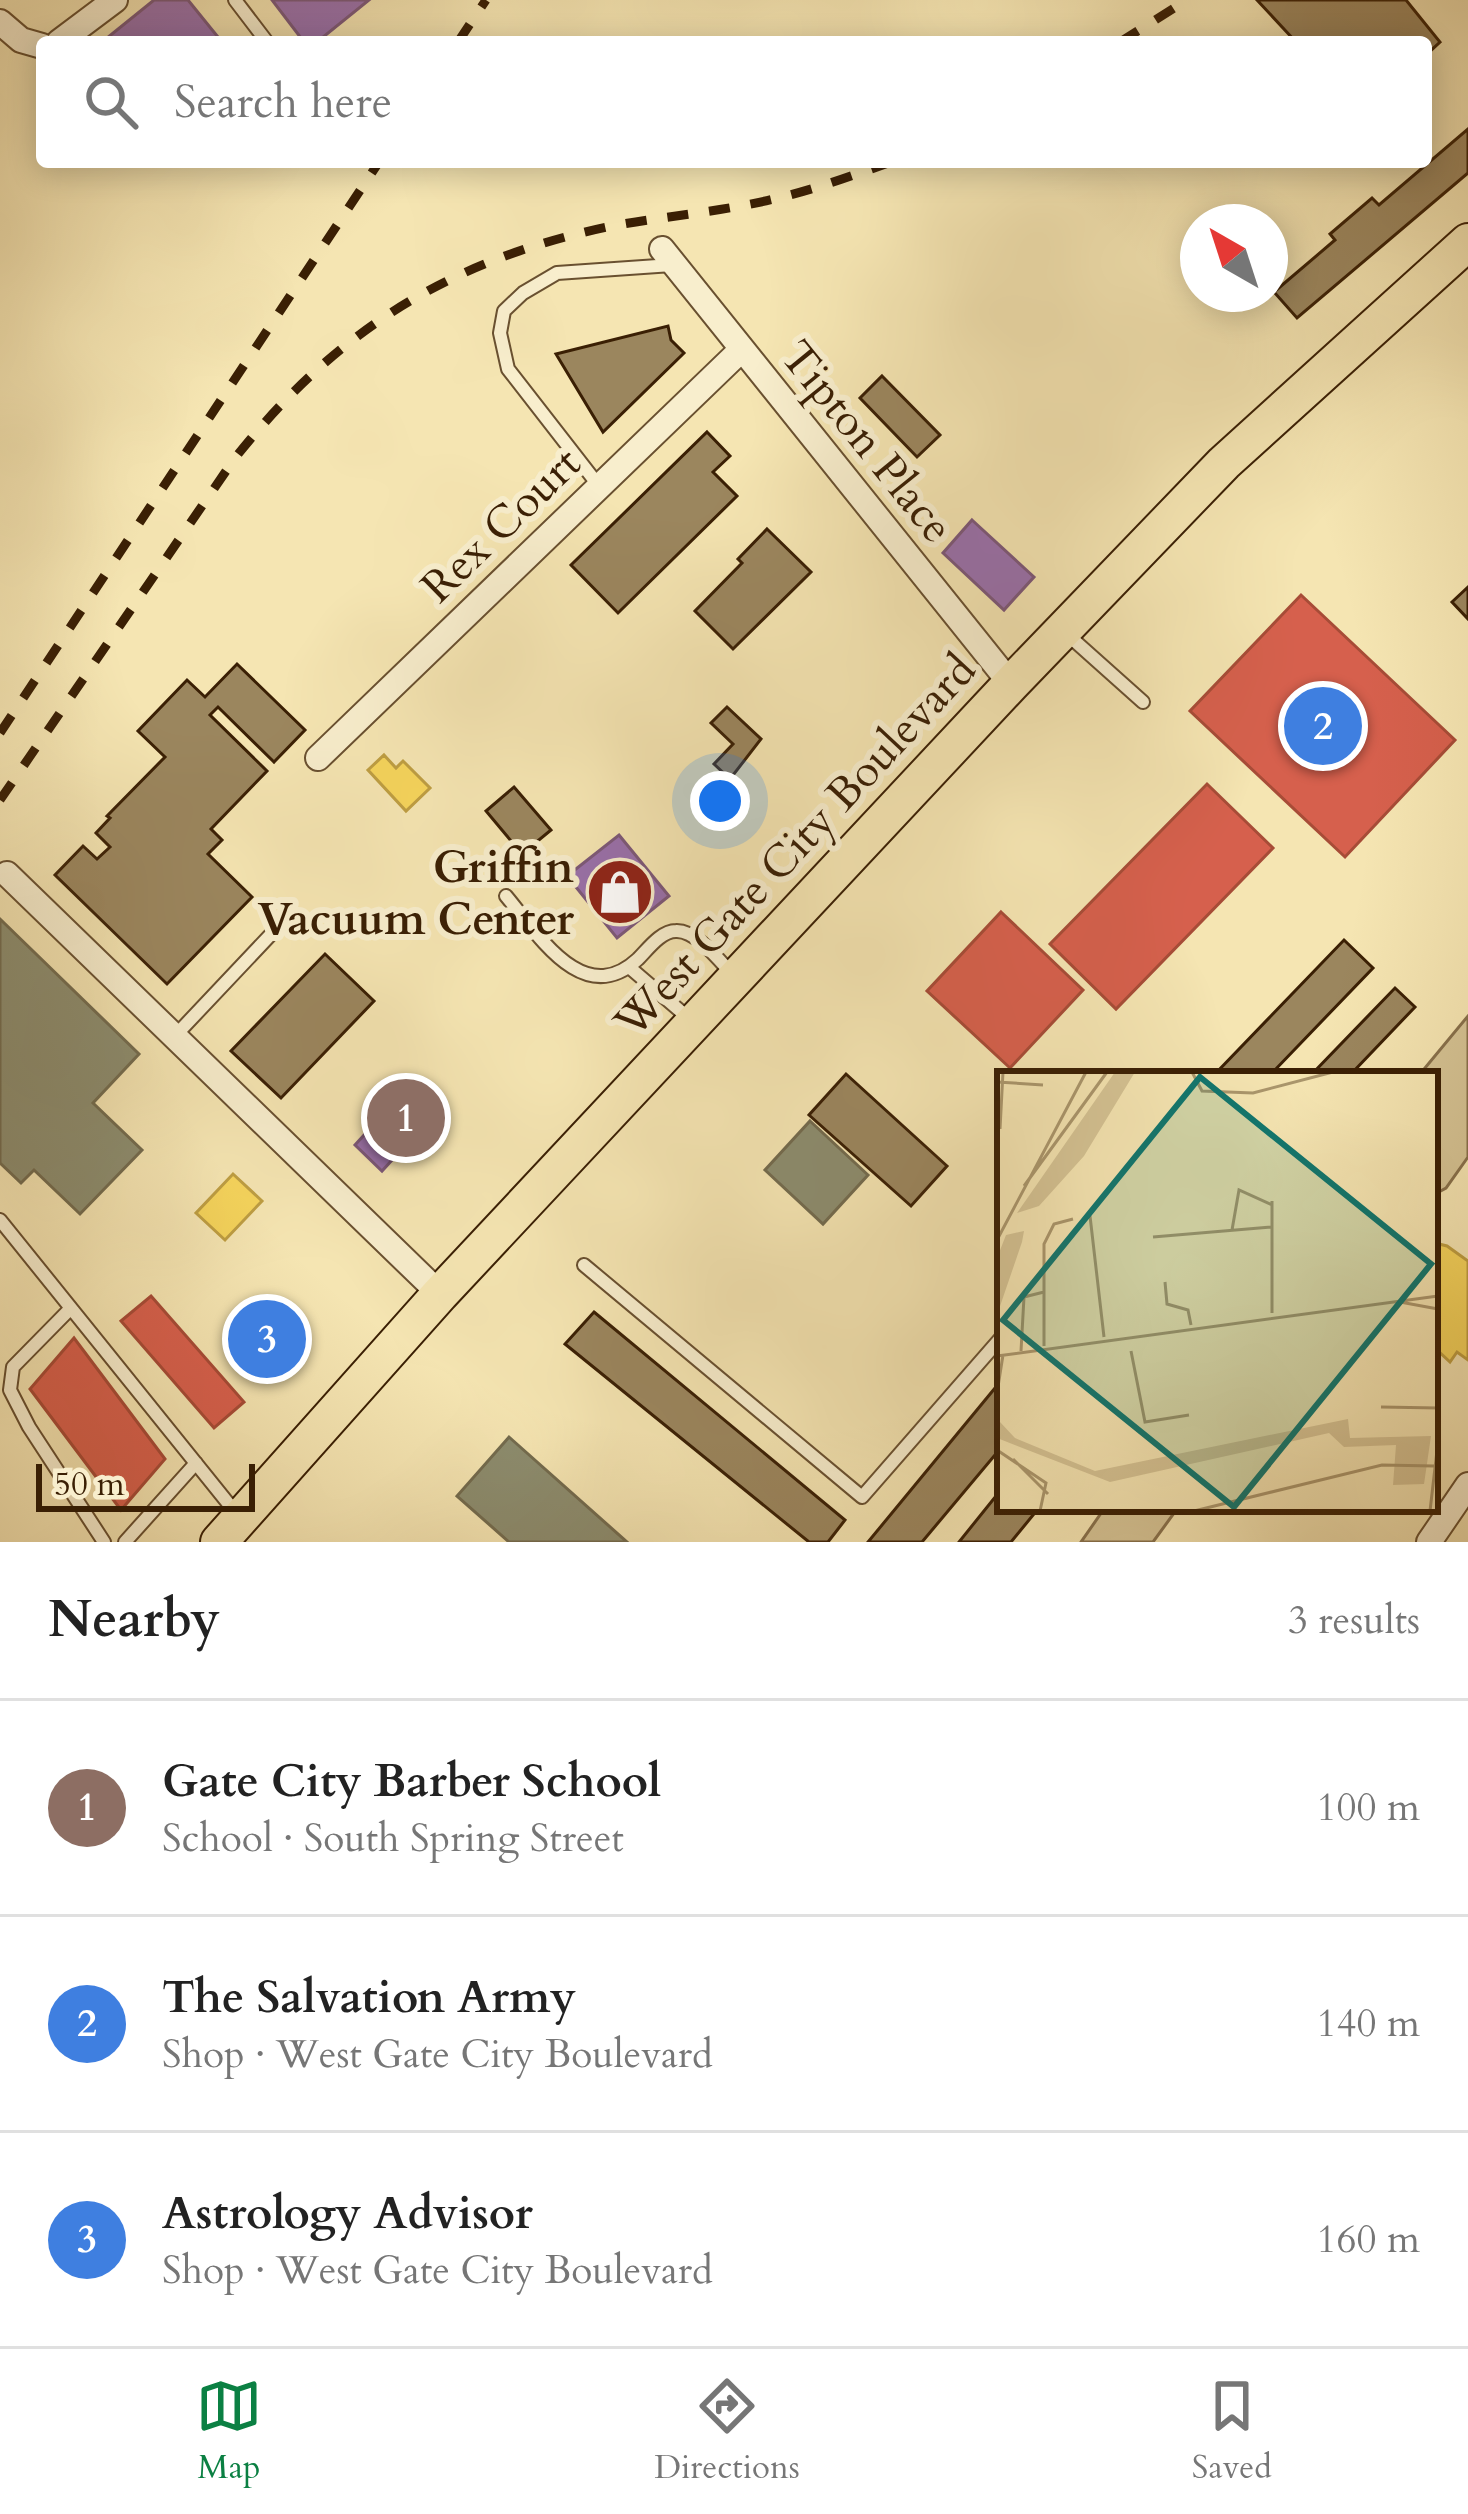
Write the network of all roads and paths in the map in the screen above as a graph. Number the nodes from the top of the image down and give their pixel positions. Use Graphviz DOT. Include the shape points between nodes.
graph roads {
  1 [pos="115,0"];
  2 [pos="235,0"];
  3 [pos="0,22"];
  4 [pos="59,36"];
  5 [pos="262,36"];
  6 [pos="36,42"];
  7 [pos="1468,242"];
  8 [pos="668,257"];
  9 [pos="740,351"];
  10 [pos="600,487"];
  11 [pos="1063,630"];
  12 [pos="1011,684"];
  13 [pos="1143,702"];
  14 [pos="318,758"];
  15 [pos="8,874"];
  16 [pos="506,896"];
  17 [pos="277,929"];
  18 [pos="629,967"];
  19 [pos="736,977"];
  20 [pos="694,1023"];
  21 [pos="175,1036"];
  22 [pos="0,1220"];
  23 [pos="584,1265"];
  24 [pos="440,1294"];
  25 [pos="71,1308"];
  26 [pos="997,1342"];
  27 [pos="196,1463"];
  28 [pos="1468,1485"];
  29 [pos="229,1530"];
  30 [pos="104,1542"];
  31 [pos="125,1542"];
  32 [pos="1429,1542"];
  1 -- 4 [label="street"];
  2 -- 5 [label="lane"];
  3 -- 6 [label="street"];
  7 -- 11 [label="main road, West Gate City Boulevard" via="1224,463"];
  8 -- 9 [label="street, Tipton Place"];
  8 -- 10 [label="lane" via="557,273 504,311 508,369"];
  9 -- 10 [label="street, Rex Court"];
  9 -- 12 [label="street, Tipton Place"];
  10 -- 14 [label="street, Rex Court"];
  11 -- 12 [label="main road, West Gate City Boulevard"];
  11 -- 13 [label="lane"];
  12 -- 19 [label="main road, West Gate City Boulevard"];
  15 -- 21 [label="street"];
  16 -- 18 [label="lane" via="581,973 607,977"];
  17 -- 21 [label="lane"];
  18 -- 19 [label="lane" via="676,931"];
  18 -- 20 [label="lane"];
  19 -- 20 [label="main road, West Gate City Boulevard"];
  20 -- 24 [label="main road, West Gate City Boulevard"];
  21 -- 24 [label="street"];
  22 -- 25 [label="lane"];
  23 -- 26 [label="lane" via="862,1497"];
  24 -- 29 [label="main road, West Gate City Boulevard"];
  25 -- 27 [label="lane"];
  25 -- 30 [label="lane" via="13,1367 10,1390"];
  27 -- 29 [label="lane"];
  27 -- 31 [label="lane"];
  28 -- 32 [label="street"];
}
